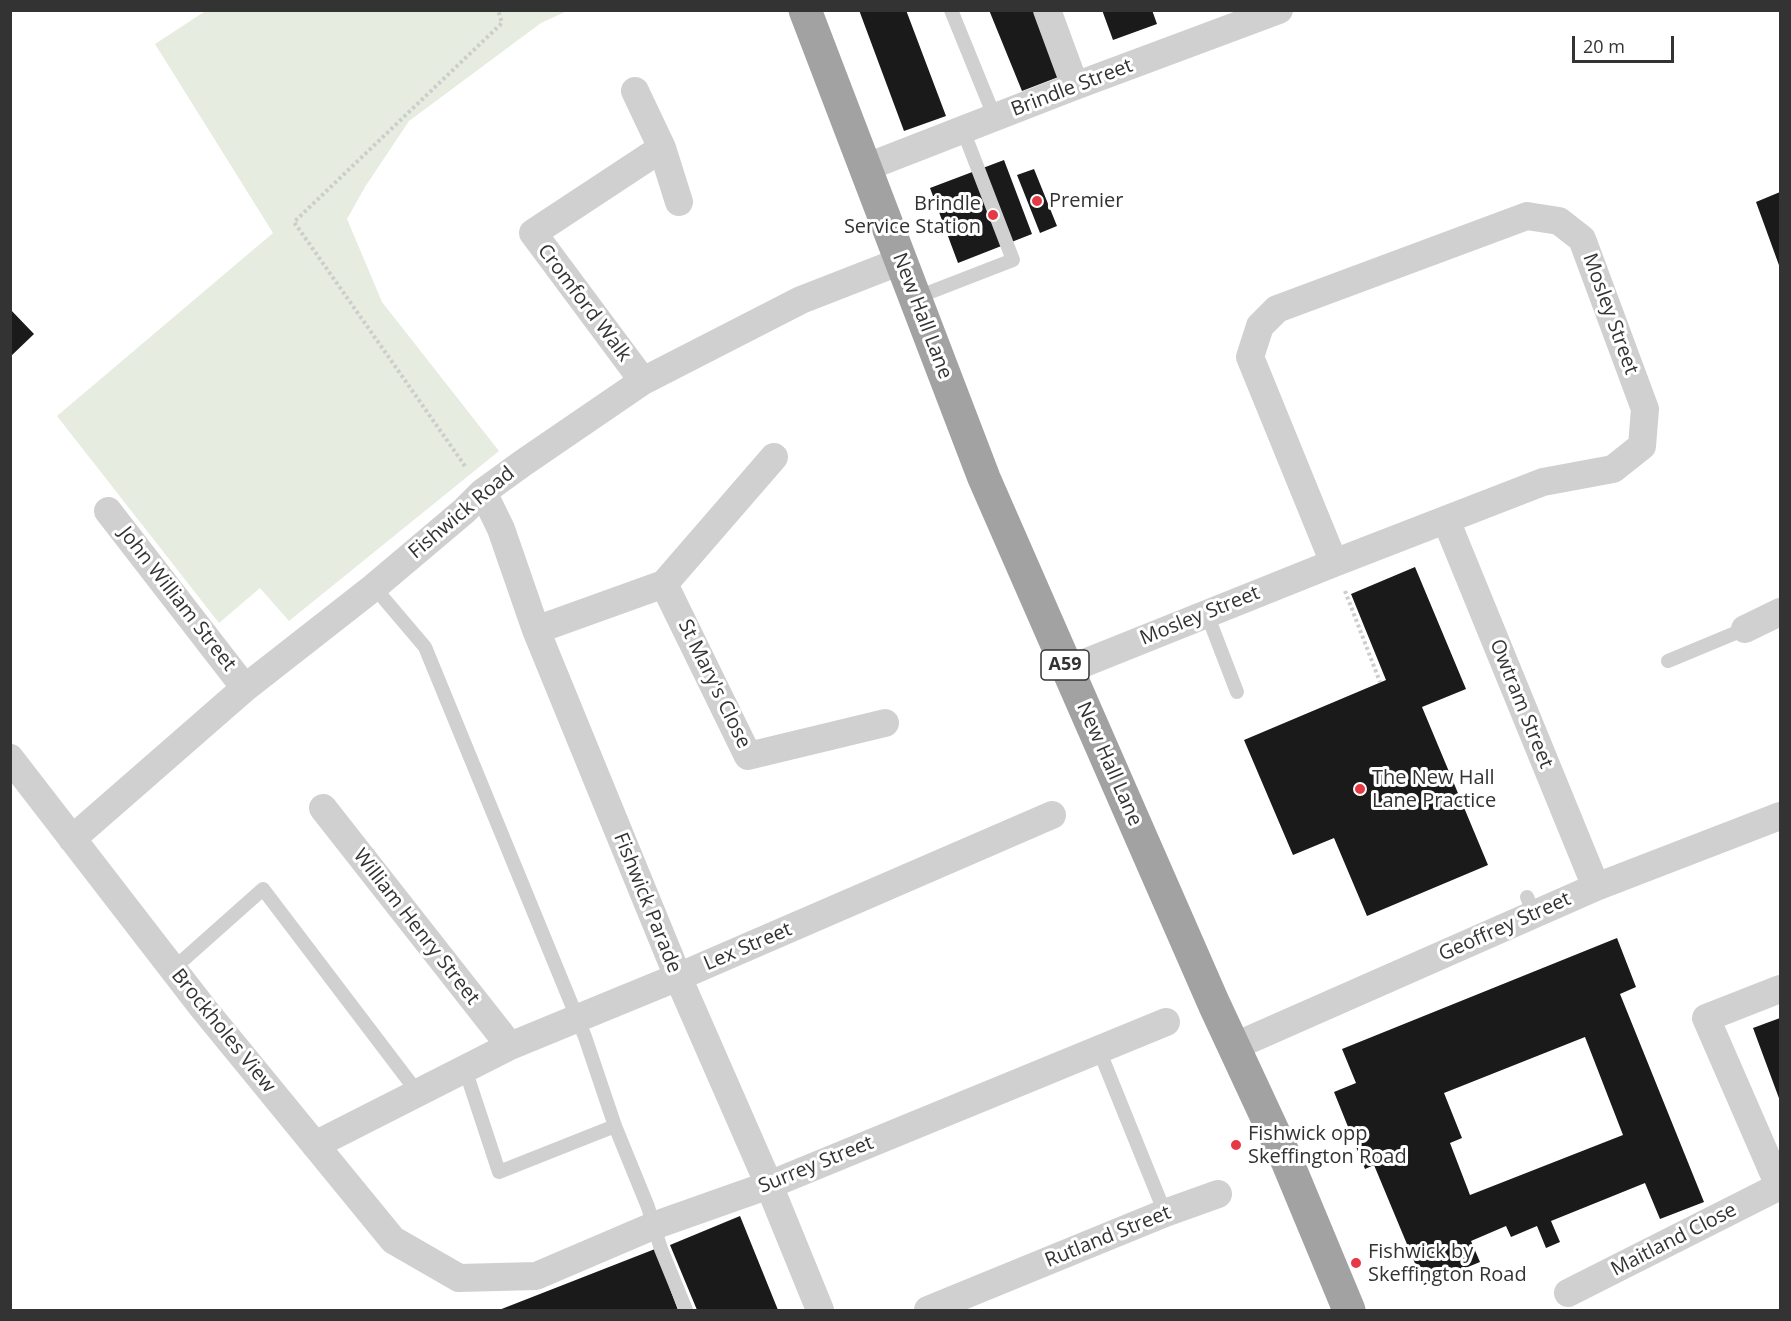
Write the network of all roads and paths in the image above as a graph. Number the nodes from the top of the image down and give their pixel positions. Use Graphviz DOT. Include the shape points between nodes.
graph roads {
  1 [pos="498,10"];
  2 [pos="805,10"];
  3 [pos="951,10"];
  4 [pos="1047,10"];
  5 [pos="1278,10"];
  6 [pos="1075,86"];
  7 [pos="636,91"];
  8 [pos="995,118"];
  9 [pos="963,130"];
  10 [pos="662,148"];
  11 [pos="867,167"];
  12 [pos="679,202"];
  13 [pos="900,261"];
  14 [pos="915,298"];
  15 [pos="643,381"];
  16 [pos="774,458"];
  17 [pos="483,492"];
  18 [pos="108,511"];
  19 [pos="1446,520"];
  20 [pos="1334,563"];
  21 [pos="664,584"];
  22 [pos="375,587"];
  23 [pos="1780,612"];
  24 [pos="1207,614"];
  25 [pos="1745,629"];
  26 [pos="536,630"];
  27 [pos="1668,661"];
  28 [pos="1067,670"];
  29 [pos="1380,682"];
  30 [pos="245,688"];
  31 [pos="1236,692"];
  32 [pos="885,723"];
  33 [pos="10,758"];
  34 [pos="323,808"];
  35 [pos="1052,815"];
  36 [pos="1780,816"];
  37 [pos="72,839"];
  38 [pos="1596,888"];
  39 [pos="173,969"];
  40 [pos="678,977"];
  41 [pos="1780,989"];
  42 [pos="577,1018"];
  43 [pos="1166,1022"];
  44 [pos="510,1046"];
  45 [pos="1233,1047"];
  46 [pos="1099,1050"];
  47 [pos="465,1069"];
  48 [pos="418,1093"];
  49 [pos="615,1126"];
  50 [pos="315,1145"];
  51 [pos="769,1185"];
  52 [pos="1780,1186"];
  53 [pos="1218,1194"];
  54 [pos="1165,1213"];
  55 [pos="653,1226"];
  56 [pos="459,1278"];
  57 [pos="1568,1293"];
  58 [pos="686,1311"];
  59 [pos="820,1311"];
  60 [pos="928,1311"];
  61 [pos="1349,1311"];
  1 -- 17 [label="path" via="502,23 294,222"];
  2 -- 11 [label="highway, New Hall Lane / A59"];
  3 -- 8 [label="lane"];
  4 -- 6 [label="street"];
  5 -- 6 [label="street, Brindle Street"];
  6 -- 8 [label="street, Brindle Street"];
  7 -- 10 [label="street"];
  8 -- 9 [label="street, Brindle Street"];
  9 -- 11 [label="street, Brindle Street"];
  9 -- 14 [label="lane" via="1013,260"];
  10 -- 12 [label="street"];
  10 -- 15 [label="street, Cromford Walk" via="532,233"];
  11 -- 13 [label="highway, New Hall Lane / A59"];
  13 -- 14 [label="highway, New Hall Lane / A59"];
  13 -- 15 [label="street, Fishwick Road" via="801,300"];
  14 -- 28 [label="highway, New Hall Lane / A59" via="984,478"];
  15 -- 17 [label="street, Fishwick Road"];
  16 -- 21 [label="street"];
  17 -- 22 [label="street, Fishwick Road"];
  17 -- 26 [label="street, Fishwick Parade" via="501,529"];
  18 -- 30 [label="street, John William Street"];
  19 -- 20 [label="street, Mosley Street"];
  19 -- 20 [label="street, Mosley Street" via="1543,483 1612,469 1642,446 1645,409 1582,239 1559,221 1527,216 1277,309 1260,326 1250,357"];
  19 -- 38 [label="street, Owtram Street"];
  20 -- 24 [label="street, Mosley Street"];
  20 -- 29 [label="path"];
  21 -- 26 [label="street"];
  21 -- 32 [label="street, St Mary's Close" via="748,756"];
  22 -- 30 [label="street, Fishwick Road"];
  22 -- 42 [label="lane" via="425,647"];
  23 -- 25 [label="street"];
  24 -- 28 [label="street, Mosley Street"];
  24 -- 31 [label="lane"];
  25 -- 27 [label="lane"];
  26 -- 40 [label="street, Fishwick Parade"];
  28 -- 45 [label="highway, New Hall Lane / A59"];
  30 -- 37 [label="street, Fishwick Road"];
  33 -- 37 [label="street, Brockholes View"];
  34 -- 44 [label="street, William Henry Street"];
  35 -- 40 [label="street, Lex Street"];
  36 -- 38 [label="street, Geoffrey Street"];
  37 -- 39 [label="street, Brockholes View"];
  38 -- 45 [label="street, Geoffrey Street" via="1531,905"];
  39 -- 48 [label="lane" via="262,890"];
  39 -- 50 [label="street, Brockholes View"];
  40 -- 42 [label="street, Lex Street"];
  40 -- 51 [label="street, Fishwick Parade"];
  41 -- 52 [label="street" via="1706,1018"];
  42 -- 44 [label="street, Lex Street"];
  42 -- 49 [label="lane"];
  43 -- 46 [label="street, Surrey Street"];
  44 -- 47 [label="street, Lex Street"];
  45 -- 61 [label="highway, New Hall Lane / A59" via="1287,1161"];
  46 -- 51 [label="street, Surrey Street"];
  46 -- 54 [label="lane"];
  47 -- 48 [label="street, Lex Street"];
  47 -- 49 [label="lane" via="499,1172"];
  48 -- 50 [label="street, Lex Street"];
  49 -- 55 [label="lane"];
  50 -- 56 [label="street, Brockholes View" via="393,1240"];
  51 -- 55 [label="street, Surrey Street"];
  51 -- 59 [label="street, Fishwick Parade"];
  52 -- 57 [label="street, Maitland Close"];
  53 -- 54 [label="street, Rutland Street"];
  54 -- 60 [label="street, Rutland Street"];
  55 -- 56 [label="street, Surrey Street" via="536,1276"];
  55 -- 58 [label="lane"];
}
